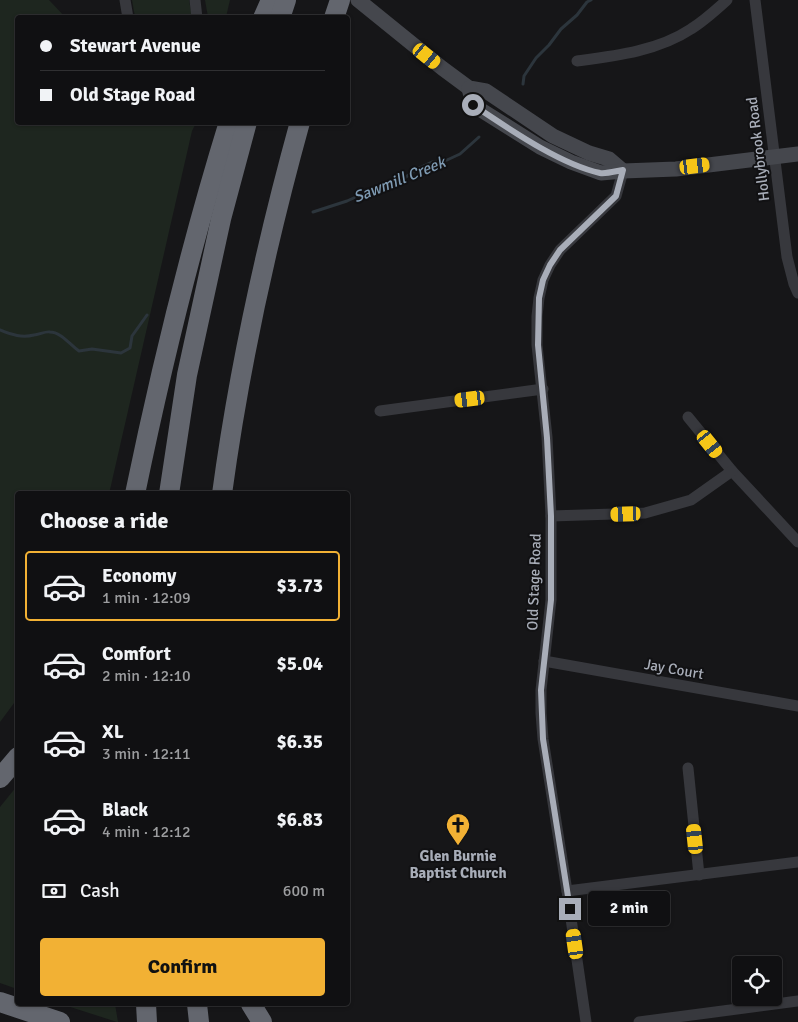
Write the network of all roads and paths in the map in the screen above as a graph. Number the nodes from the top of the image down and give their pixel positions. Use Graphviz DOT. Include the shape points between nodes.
graph roads {
  1 [pos="125,0"];
  2 [pos="195,0"];
  3 [pos="271,0"];
  4 [pos="286,0"];
  5 [pos="340,0"];
  6 [pos="358,0"];
  7 [pos="727,0"];
  8 [pos="754,0"];
  9 [pos="128,15"];
  10 [pos="198,15"];
  11 [pos="265,15"];
  12 [pos="281,15"];
  13 [pos="335,15"];
  14 [pos="577,61"];
  15 [pos="229,125"];
  16 [pos="246,125"];
  17 [pos="299,125"];
  18 [pos="798,154"];
  19 [pos="774,157"];
  20 [pos="623,170"];
  21 [pos="798,293"];
  22 [pos="543,389"];
  23 [pos="380,411"];
  24 [pos="688,417"];
  25 [pos="732,471"];
  26 [pos="137,491"];
  27 [pos="169,491"];
  28 [pos="222,491"];
  29 [pos="551,516"];
  30 [pos="798,542"];
  31 [pos="544,661"];
  32 [pos="798,706"];
  33 [pos="15,750"];
  34 [pos="15,760"];
  35 [pos="0,765"];
  36 [pos="688,768"];
  37 [pos="0,778"];
  38 [pos="798,862"];
  39 [pos="699,875"];
  40 [pos="567,891"];
  41 [pos="798,1001"];
  42 [pos="0,1002"];
  43 [pos="146,1006"];
  44 [pos="197,1006"];
  45 [pos="252,1006"];
  46 [pos="60,1022"];
  47 [pos="147,1022"];
  48 [pos="199,1022"];
  49 [pos="262,1022"];
  50 [pos="586,1022"];
  51 [pos="639,1022"];
  1 -- 9 [label="street"];
  2 -- 10 [label="street"];
  3 -- 11 [label="highway"];
  4 -- 12 [label="highway"];
  5 -- 13 [label="highway"];
  6 -- 20 [label="street" via="469,88 473,105 540,147 571,162 602,173"];
  7 -- 14 [label="street" via="691,29 666,42 627,53"];
  8 -- 19 [label="street, Hollybrook Road"];
  15 -- 26 [label="highway" via="179,298"];
  16 -- 27 [label="highway" via="221,219 187,374"];
  17 -- 28 [label="highway" via="252,312"];
  18 -- 19 [label="street"];
  19 -- 20 [label="street" via="676,169"];
  19 -- 21 [label="street, Hollybrook Road" via="787,256"];
  20 -- 22 [label="street, Old Stage Road" via="616,196 560,250 543,280 539,298 538,345"];
  22 -- 23 [label="street"];
  22 -- 29 [label="street, Old Stage Road"];
  24 -- 25 [label="street"];
  25 -- 29 [label="street" via="692,500 645,513"];
  25 -- 30 [label="street"];
  29 -- 31 [label="street, Old Stage Road" via="551,600"];
  31 -- 32 [label="street, Jay Court"];
  31 -- 40 [label="street, Old Stage Road" via="541,690 543,739"];
  33 -- 35 [label="highway"];
  34 -- 37 [label="highway"];
  36 -- 39 [label="street"];
  38 -- 39 [label="street"];
  39 -- 40 [label="street"];
  40 -- 50 [label="street, Old Stage Road"];
  41 -- 51 [label="street"];
  42 -- 46 [label="highway"];
  43 -- 47 [label="highway"];
  44 -- 48 [label="highway"];
  45 -- 49 [label="highway"];
}
